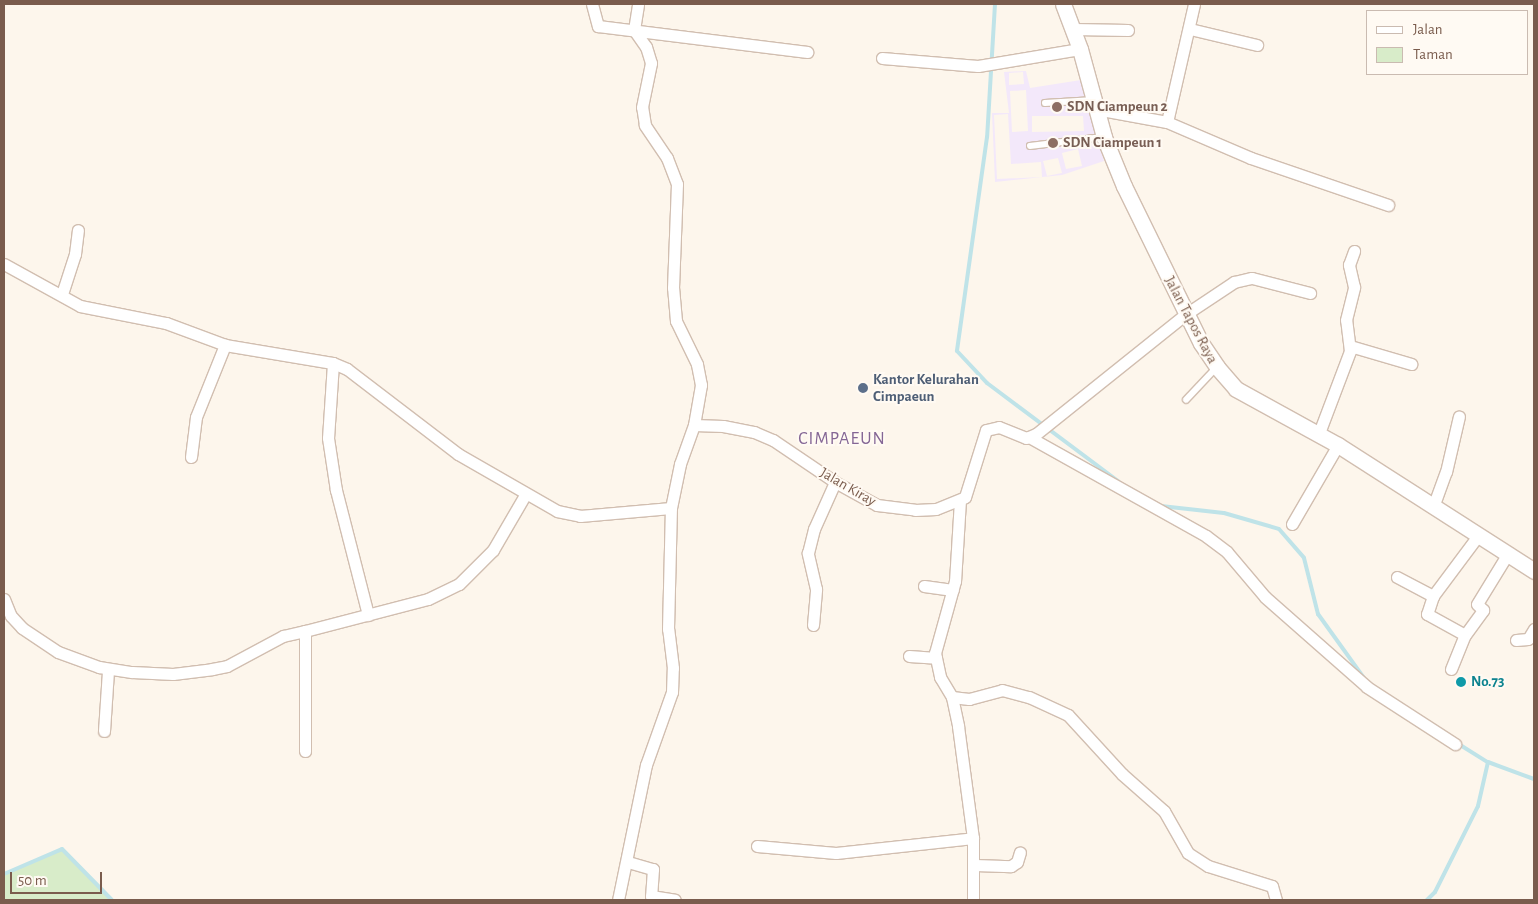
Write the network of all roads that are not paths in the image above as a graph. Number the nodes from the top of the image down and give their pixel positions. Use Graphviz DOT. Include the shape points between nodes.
graph roads {
  1 [pos="592,4"];
  2 [pos="638,4"];
  3 [pos="1063,4"];
  4 [pos="1194,4"];
  5 [pos="1073,29"];
  6 [pos="1190,29"];
  7 [pos="634,30"];
  8 [pos="1128,30"];
  9 [pos="1257,45"];
  10 [pos="1080,49"];
  11 [pos="807,52"];
  12 [pos="882,58"];
  13 [pos="1046,103"];
  14 [pos="1095,104"];
  15 [pos="1167,122"];
  16 [pos="1104,137"];
  17 [pos="1030,146"];
  18 [pos="1388,205"];
  19 [pos="78,230"];
  20 [pos="1354,251"];
  21 [pos="4,264"];
  22 [pos="1310,293"];
  23 [pos="62,294"];
  24 [pos="1186,314"];
  25 [pos="225,345"];
  26 [pos="1350,346"];
  27 [pos="332,363"];
  28 [pos="1411,364"];
  29 [pos="1217,367"];
  30 [pos="1186,400"];
  31 [pos="1459,416"];
  32 [pos="694,425"];
  33 [pos="1319,434"];
  34 [pos="1032,436"];
  35 [pos="1338,445"];
  36 [pos="191,458"];
  37 [pos="835,482"];
  38 [pos="525,495"];
  39 [pos="960,500"];
  40 [pos="1433,507"];
  41 [pos="672,508"];
  42 [pos="1292,524"];
  43 [pos="1477,537"];
  44 [pos="1507,555"];
  45 [pos="1534,570"];
  46 [pos="1398,577"];
  47 [pos="924,586"];
  48 [pos="953,590"];
  49 [pos="1433,596"];
  50 [pos="4,599"];
  51 [pos="368,615"];
  52 [pos="814,624"];
  53 [pos="1534,629"];
  54 [pos="305,631"];
  55 [pos="1465,635"];
  56 [pos="1516,640"];
  57 [pos="909,656"];
  58 [pos="936,658"];
  59 [pos="1451,669"];
  60 [pos="108,670"];
  61 [pos="952,697"];
  62 [pos="104,731"];
  63 [pos="1455,744"];
  64 [pos="305,751"];
  65 [pos="973,838"];
  66 [pos="757,846"];
  67 [pos="1020,852"];
  68 [pos="628,862"];
  69 [pos="975,865"];
  70 [pos="618,900"];
  71 [pos="675,900"];
  72 [pos="973,900"];
  73 [pos="1276,900"];
  1 -- 7 [label="street" via="598,26"];
  2 -- 7 [label="street"];
  3 -- 5 [label="main road, Jalan Tapos Raya"];
  4 -- 6 [label="street"];
  5 -- 8 [label="street"];
  5 -- 10 [label="main road, Jalan Tapos Raya"];
  6 -- 9 [label="street"];
  6 -- 15 [label="street"];
  7 -- 11 [label="street"];
  7 -- 32 [label="street" via="646,47 651,63 642,107 645,125 667,158 676,184 673,288 676,321 701,376"];
  10 -- 12 [label="street" via="993,64"];
  10 -- 14 [label="main road, Jalan Tapos Raya"];
  13 -- 14 [label="lane"];
  14 -- 15 [label="street"];
  14 -- 16 [label="main road, Jalan Tapos Raya"];
  15 -- 18 [label="street" via="1251,158"];
  16 -- 17 [label="lane"];
  16 -- 24 [label="main road, Jalan Tapos Raya"];
  19 -- 23 [label="street" via="75,254"];
  20 -- 26 [label="street" via="1349,264 1354,287 1346,320"];
  21 -- 23 [label="street"];
  22 -- 24 [label="street" via="1247,277"];
  23 -- 25 [label="street" via="80,306 166,323"];
  24 -- 29 [label="main road, Jalan Tapos Raya"];
  24 -- 34 [label="street"];
  25 -- 27 [label="street"];
  25 -- 36 [label="street" via="196,417"];
  26 -- 28 [label="street"];
  26 -- 33 [label="street"];
  27 -- 38 [label="street" via="347,369 458,454"];
  27 -- 51 [label="street" via="328,438 336,490"];
  29 -- 30 [label="lane"];
  29 -- 33 [label="main road, Jalan Tapos Raya" via="1236,389"];
  31 -- 40 [label="street" via="1446,472"];
  32 -- 37 [label="street, Jalan Kiray" via="754,432 773,440"];
  32 -- 41 [label="street" via="680,464"];
  33 -- 35 [label="main road, Jalan Tapos Raya"];
  34 -- 39 [label="street" via="999,427 986,430 968,490"];
  34 -- 63 [label="street" via="1206,536 1227,552 1265,597 1367,687"];
  35 -- 40 [label="main road, Jalan Tapos Raya"];
  35 -- 42 [label="street"];
  37 -- 39 [label="street, Jalan Kiray" via="868,502 894,509 936,509"];
  37 -- 52 [label="street" via="814,529 808,553 816,589"];
  38 -- 41 [label="street" via="557,511 580,516"];
  38 -- 51 [label="street" via="492,550 459,584 428,599"];
  39 -- 48 [label="street"];
  40 -- 43 [label="main road, Jalan Tapos Raya"];
  41 -- 68 [label="street" via="668,629 673,682 668,706 646,765"];
  43 -- 44 [label="main road, Jalan Tapos Raya"];
  43 -- 49 [label="street"];
  44 -- 45 [label="main road, Jalan Tapos Raya"];
  44 -- 55 [label="street" via="1476,604 1483,610"];
  46 -- 49 [label="street"];
  47 -- 48 [label="street"];
  48 -- 58 [label="street" via="937,640"];
  49 -- 55 [label="street" via="1427,614"];
  50 -- 60 [label="street" via="16,622 40,641 58,652"];
  51 -- 54 [label="street"];
  53 -- 56 [label="street" via="1528,639"];
  54 -- 60 [label="street" via="282,636 227,666 212,669 173,674"];
  54 -- 64 [label="street"];
  55 -- 59 [label="street"];
  57 -- 58 [label="street"];
  58 -- 61 [label="street" via="940,677"];
  60 -- 62 [label="street"];
  61 -- 65 [label="street"];
  61 -- 73 [label="street" via="973,698 1002,690 1029,697 1068,715 1122,774 1164,812 1188,853 1208,866 1272,886"];
  65 -- 66 [label="street" via="836,853"];
  65 -- 69 [label="street"];
  67 -- 69 [label="street" via="1017,862 1011,866"];
  68 -- 70 [label="street"];
  68 -- 71 [label="street" via="653,869 651,896"];
  69 -- 72 [label="street"];
}
